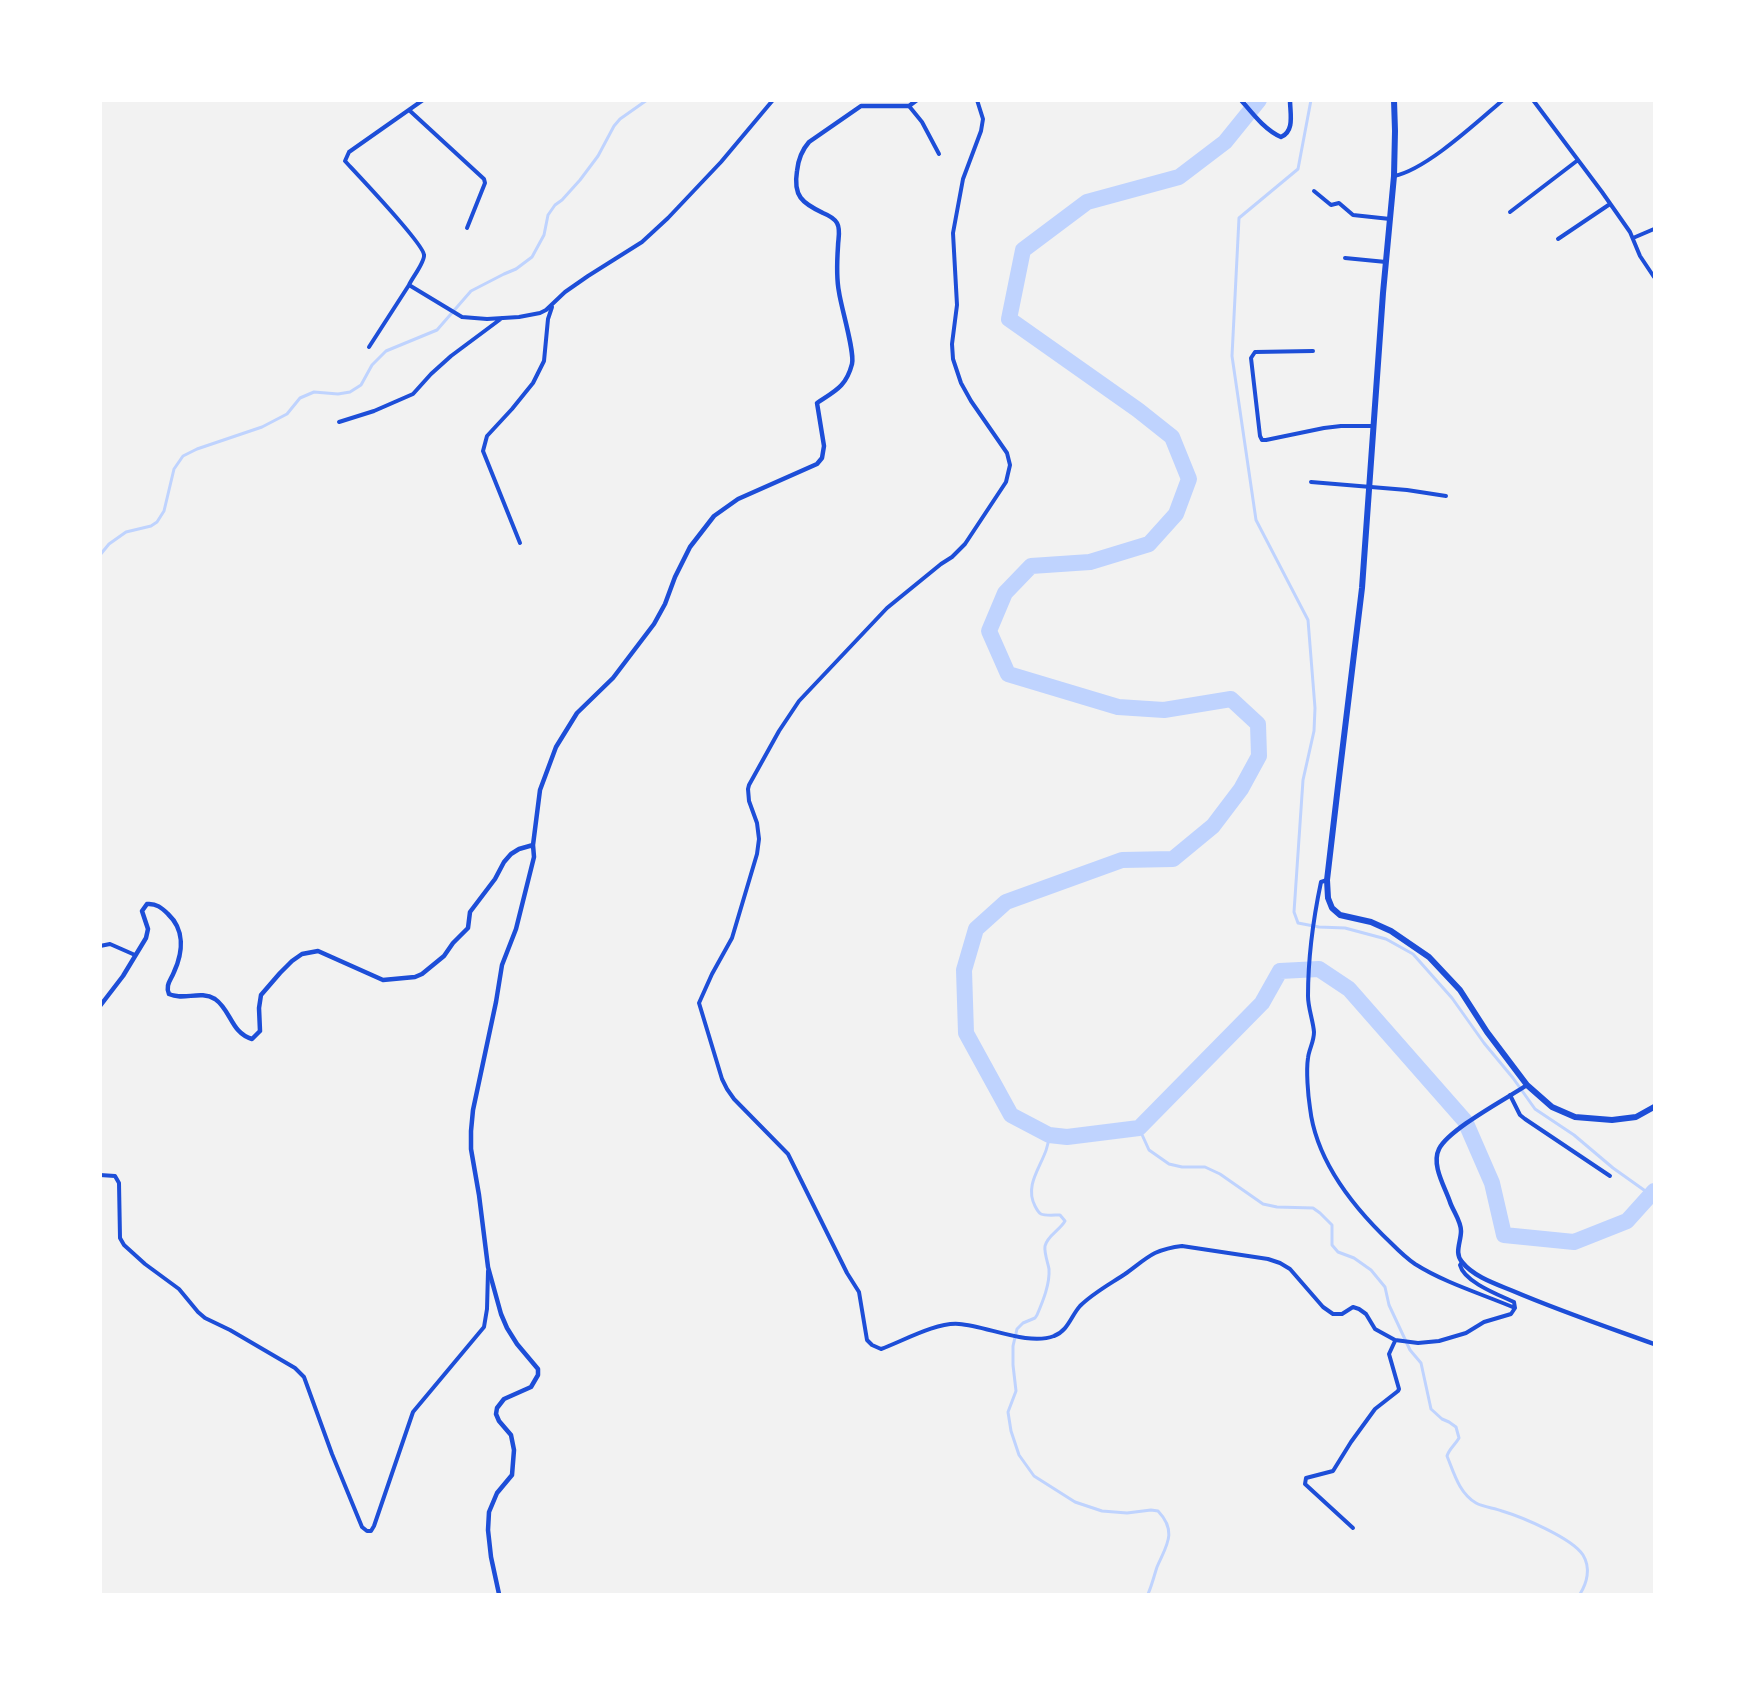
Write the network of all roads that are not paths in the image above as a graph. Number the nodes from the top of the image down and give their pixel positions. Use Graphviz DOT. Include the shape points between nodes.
graph roads {
  1 [pos="423,100"];
  2 [pos="773,100"];
  3 [pos="917,100"];
  4 [pos="977,100"];
  5 [pos="1241,100"];
  6 [pos="1290,100"];
  7 [pos="1394,100"];
  8 [pos="1503,100"];
  9 [pos="1533,100"];
  10 [pos="909,106"];
  11 [pos="408,110"];
  12 [pos="939,154"];
  13 [pos="1578,160"];
  14 [pos="1394,176"];
  15 [pos="1314,191"];
  16 [pos="1611,204"];
  17 [pos="1510,212"];
  18 [pos="1390,219"];
  19 [pos="467,228"];
  20 [pos="1654,229"];
  21 [pos="1633,237"];
  22 [pos="1558,239"];
  23 [pos="1345,258"];
  24 [pos="1386,262"];
  25 [pos="1654,277"];
  26 [pos="409,285"];
  27 [pos="553,303"];
  28 [pos="502,318"];
  29 [pos="369,347"];
  30 [pos="1313,351"];
  31 [pos="339,422"];
  32 [pos="1373,426"];
  33 [pos="1311,482"];
  34 [pos="1370,488"];
  35 [pos="1446,496"];
  36 [pos="520,543"];
  37 [pos="533,845"];
  38 [pos="1328,880"];
  39 [pos="100,946"];
  40 [pos="135,955"];
  41 [pos="100,1006"];
  42 [pos="1525,1086"];
  43 [pos="1510,1095"];
  44 [pos="1654,1107"];
  45 [pos="100,1175"];
  46 [pos="1611,1176"];
  47 [pos="1462,1262"];
  48 [pos="488,1267"];
  49 [pos="1515,1308"];
  50 [pos="1395,1340"];
  51 [pos="1654,1344"];
  52 [pos="1353,1528"];
  53 [pos="499,1594"];
  1 -- 11 [label="street"];
  2 -- 27 [label="street" via="721,162 642,242"];
  3 -- 10 [label="street"];
  4 -- 50 [label="street" via="983,119 981,131 963,178 953,233 957,305 953,359 971,401 1008,453 1006,482 965,544 887,608 799,701 748,789 757,823 757,855 732,938 699,1003 727,1089 788,1154 859,1292 866,1337 881,1350 957,1323 1046,1339 1061,1333 1089,1298 1154,1254 1182,1246 1280,1263 1333,1314 1353,1307 1359,1309 1375,1329"];
  5 -- 6 [label="street" via="1273,134 1281,137 1290,128"];
  7 -- 14 [label="highway"];
  8 -- 14 [label="street" via="1442,150"];
  9 -- 13 [label="street"];
  10 -- 12 [label="street"];
  10 -- 37 [label="street" via="861,106 809,142 797,168 795,186 800,198 837,221 838,290 853,361 838,390 817,404 824,446 822,458 817,464 738,499 714,516 690,547 654,624 614,678 583,706 564,731 540,790"];
  11 -- 19 [label="street" via="484,179"];
  11 -- 26 [label="street" via="349,152 345,161 409,231 423,252"];
  13 -- 16 [label="street"];
  13 -- 17 [label="street"];
  14 -- 18 [label="highway"];
  15 -- 18 [label="street" via="1331,205 1339,204 1353,215"];
  16 -- 21 [label="street"];
  16 -- 22 [label="street"];
  18 -- 24 [label="highway"];
  20 -- 21 [label="street"];
  21 -- 25 [label="street"];
  23 -- 24 [label="street"];
  24 -- 32 [label="highway"];
  26 -- 28 [label="street" via="462,317"];
  26 -- 29 [label="street"];
  27 -- 28 [label="street" via="540,313"];
  27 -- 36 [label="street" via="544,361 533,383 484,443 483,451"];
  28 -- 31 [label="street" via="451,356 413,394"];
  30 -- 32 [label="street" via="1253,354 1254,397 1262,440 1341,426"];
  32 -- 34 [label="highway"];
  33 -- 34 [label="street"];
  34 -- 35 [label="street"];
  34 -- 38 [label="highway"];
  37 -- 40 [label="street" via="519,849 504,862 471,912 468,927 429,969 416,977 378,979 318,951 302,954 261,995 260,1031 252,1039 235,1028 227,1011 208,996 169,994 167,987 179,961 181,939 172,918 152,903 143,908 147,935"];
  37 -- 48 [label="street" via="534,857 516,929 502,965 473,1110 471,1149"];
  38 -- 42 [label="highway" via="1328,898 1340,915 1392,931 1438,966 1460,990"];
  38 -- 49 [label="street" via="1321,882 1312,923 1308,998 1314,1042 1308,1057 1314,1131 1335,1176 1354,1202 1414,1263"];
  39 -- 40 [label="street" via="110,944"];
  40 -- 41 [label="street"];
  42 -- 43 [label="street"];
  42 -- 44 [label="highway" via="1552,1107 1575,1117 1624,1119"];
  43 -- 46 [label="street" via="1520,1115"];
  43 -- 47 [label="street" via="1455,1132 1438,1150 1438,1168 1460,1223 1458,1250"];
  45 -- 48 [label="street" via="115,1176 119,1183 120,1238 124,1245 179,1289 205,1318 295,1368 304,1377 332,1454 367,1531 374,1526 413,1412 484,1327"];
  47 -- 49 [label="street" via="1461,1270 1472,1280 1514,1302"];
  47 -- 51 [label="street" via="1491,1281 1533,1299"];
  48 -- 53 [label="street" via="507,1328 538,1369 531,1387 504,1399 497,1408 496,1414 511,1435 514,1450 512,1475 497,1493 489,1512 491,1557"];
  49 -- 50 [label="street" via="1511,1314 1439,1341"];
  50 -- 52 [label="street" via="1389,1354 1398,1391 1375,1409 1332,1471 1305,1482"];
}
